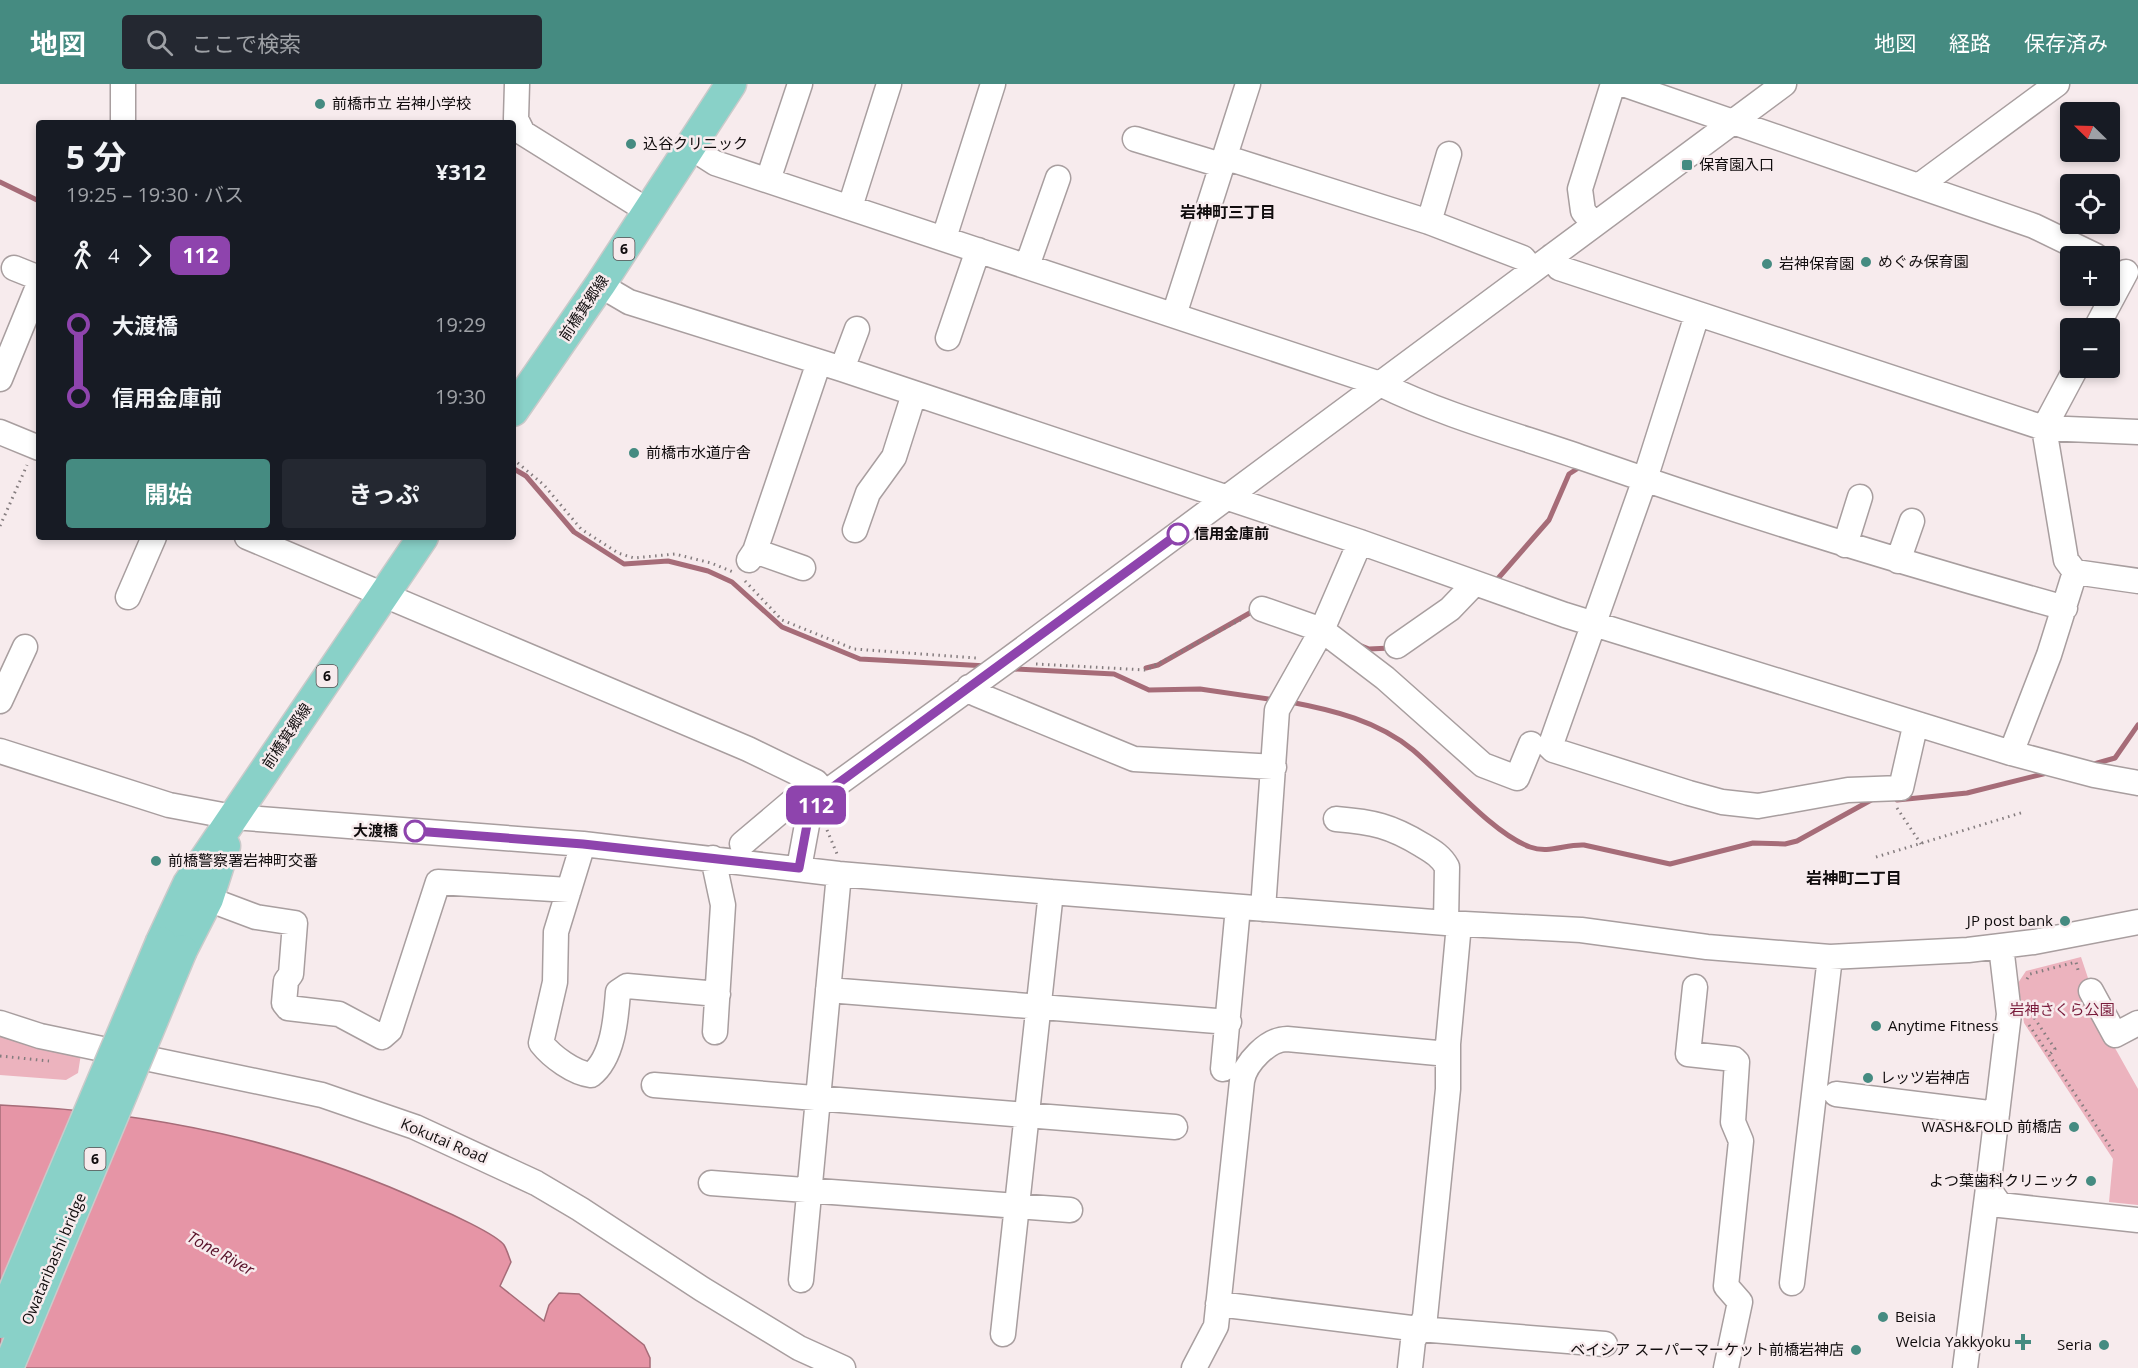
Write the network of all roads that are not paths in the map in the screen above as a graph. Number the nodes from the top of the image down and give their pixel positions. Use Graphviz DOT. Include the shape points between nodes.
graph roads {
  1 [pos="123,84"];
  2 [pos="517,84"];
  3 [pos="731,84"];
  4 [pos="800,84"];
  5 [pos="889,84"];
  6 [pos="993,84"];
  7 [pos="1248,84"];
  8 [pos="1613,84"];
  9 [pos="1623,84"];
  10 [pos="1784,84"];
  11 [pos="2058,84"];
  12 [pos="123,120"];
  13 [pos="1732,122"];
  14 [pos="1135,139"];
  15 [pos="690,147"];
  16 [pos="1449,154"];
  17 [pos="1223,161"];
  18 [pos="1058,178"];
  19 [pos="768,180"];
  20 [pos="1920,185"];
  21 [pos="850,207"];
  22 [pos="648,211"];
  23 [pos="1429,222"];
  24 [pos="1593,223"];
  25 [pos="944,238"];
  26 [pos="2075,246"];
  27 [pos="978,250"];
  28 [pos="1552,256"];
  29 [pos="1028,266"];
  30 [pos="14,268"];
  31 [pos="1532,269"];
  32 [pos="2124,271"];
  33 [pos="36,277"];
  34 [pos="600,285"];
  35 [pos="36,291"];
  36 [pos="1174,315"];
  37 [pos="1697,315"];
  38 [pos="2101,318"];
  39 [pos="857,329"];
  40 [pos="948,338"];
  41 [pos="819,362"];
  42 [pos="842,369"];
  43 [pos="2071,378"];
  44 [pos="0,379"];
  45 [pos="1380,384"];
  46 [pos="914,394"];
  47 [pos="516,407"];
  48 [pos="2044,428"];
  49 [pos="0,432"];
  50 [pos="2138,432"];
  51 [pos="36,442"];
  52 [pos="1645,479"];
  53 [pos="1860,497"];
  54 [pos="1226,498"];
  55 [pos="1912,521"];
  56 [pos="855,530"];
  57 [pos="153,540"];
  58 [pos="260,540"];
  59 [pos="421,540"];
  60 [pos="1360,542"];
  61 [pos="1845,545"];
  62 [pos="1898,561"];
  63 [pos="803,568"];
  64 [pos="2075,572"];
  65 [pos="2138,581"];
  66 [pos="1474,584"];
  67 [pos="382,595"];
  68 [pos="128,597"];
  69 [pos="2065,608"];
  70 [pos="1262,609"];
  71 [pos="1593,624"];
  72 [pos="1322,630"];
  73 [pos="25,646"];
  74 [pos="1398,646"];
  75 [pos="969,687"];
  76 [pos="0,701"];
  77 [pos="1910,722"];
  78 [pos="1531,744"];
  79 [pos="0,751"];
  80 [pos="2011,753"];
  81 [pos="1274,767"];
  82 [pos="2138,783"];
  83 [pos="825,793"];
  84 [pos="794,800"];
  85 [pos="233,817"];
  86 [pos="1336,819"];
  87 [pos="583,844"];
  88 [pos="742,844"];
  89 [pos="713,858"];
  90 [pos="799,868"];
  91 [pos="839,874"];
  92 [pos="569,890"];
  93 [pos="1051,892"];
  94 [pos="208,899"];
  95 [pos="1238,908"];
  96 [pos="1263,909"];
  97 [pos="2138,922"];
  98 [pos="1452,924"];
  99 [pos="171,946"];
  100 [pos="2001,946"];
  101 [pos="1830,957"];
  102 [pos="1695,987"];
  103 [pos="828,990"];
  104 [pos="2091,991"];
  105 [pos="718,994"];
  106 [pos="1038,1006"];
  107 [pos="1228,1022"];
  108 [pos="0,1023"];
  109 [pos="2138,1023"];
  110 [pos="715,1032"];
  111 [pos="1448,1054"];
  112 [pos="1223,1069"];
  113 [pos="654,1085"];
  114 [pos="1836,1094"];
  115 [pos="819,1098"];
  116 [pos="1997,1114"];
  117 [pos="1026,1115"];
  118 [pos="1175,1127"];
  119 [pos="711,1183"];
  120 [pos="1989,1188"];
  121 [pos="810,1191"];
  122 [pos="1016,1204"];
  123 [pos="1070,1210"];
  124 [pos="2138,1220"];
  125 [pos="801,1280"];
  126 [pos="1792,1283"];
  127 [pos="1218,1304"];
  128 [pos="0,1323"];
  129 [pos="1419,1329"];
  130 [pos="1003,1334"];
  131 [pos="1605,1344"];
  132 [pos="8,1368"];
  133 [pos="843,1368"];
  134 [pos="1194,1368"];
  135 [pos="1410,1368"];
  136 [pos="1726,1368"];
  137 [pos="1965,1368"];
  1 -- 12 [label="street"];
  2 -- 22 [label="street" via="516,119 523,133"];
  3 -- 15 [label="main road, 前橋箕郷線 / 6"];
  4 -- 19 [label="street"];
  5 -- 21 [label="street"];
  6 -- 25 [label="street"];
  7 -- 17 [label="street"];
  8 -- 24 [label="street" via="1580,189 1583,211"];
  9 -- 13 [label="street"];
  10 -- 13 [label="street"];
  11 -- 20 [label="street"];
  13 -- 20 [label="street"];
  13 -- 24 [label="street"];
  14 -- 17 [label="street"];
  15 -- 19 [label="street" via="715,163"];
  15 -- 22 [label="main road, 前橋箕郷線 / 6"];
  16 -- 23 [label="street"];
  17 -- 23 [label="street"];
  17 -- 36 [label="street"];
  18 -- 29 [label="street"];
  19 -- 21 [label="street"];
  20 -- 26 [label="street" via="2034,226"];
  21 -- 25 [label="street"];
  22 -- 34 [label="main road, 前橋箕郷線 / 6"];
  23 -- 31 [label="street" via="1523,258"];
  24 -- 28 [label="street"];
  25 -- 27 [label="street"];
  27 -- 29 [label="street"];
  27 -- 40 [label="street"];
  28 -- 31 [label="street"];
  28 -- 37 [label="street" via="1559,268"];
  29 -- 36 [label="street"];
  30 -- 33 [label="street"];
  31 -- 45 [label="street"];
  32 -- 38 [label="street"];
  34 -- 41 [label="street" via="629,302"];
  34 -- 47 [label="main road, 前橋箕郷線 / 6"];
  35 -- 44 [label="street"];
  36 -- 45 [label="street"];
  37 -- 48 [label="street"];
  37 -- 52 [label="street"];
  39 -- 42 [label="street"];
  41 -- 42 [label="street"];
  41 -- 63 [label="street" via="752,555"];
  42 -- 46 [label="street"];
  43 -- 48 [label="street"];
  45 -- 52 [label="street"];
  45 -- 54 [label="street"];
  46 -- 54 [label="street"];
  46 -- 56 [label="street" via="894,457 868,493"];
  48 -- 50 [label="street"];
  48 -- 64 [label="street" via="2066,560"];
  49 -- 51 [label="street"];
  52 -- 61 [label="street"];
  52 -- 71 [label="street"];
  53 -- 61 [label="street"];
  54 -- 60 [label="street"];
  54 -- 75 [label="street"];
  55 -- 62 [label="street"];
  57 -- 68 [label="street"];
  58 -- 67 [label="street"];
  59 -- 67 [label="main road, 前橋箕郷線 / 6"];
  60 -- 66 [label="street"];
  60 -- 72 [label="street"];
  61 -- 62 [label="street"];
  62 -- 69 [label="street"];
  64 -- 65 [label="street"];
  64 -- 69 [label="street"];
  66 -- 71 [label="street"];
  66 -- 74 [label="street" via="1450,609"];
  67 -- 83 [label="street" via="748,749 809,777"];
  67 -- 85 [label="main road, 前橋箕郷線 / 6"];
  69 -- 80 [label="street"];
  70 -- 72 [label="street"];
  71 -- 77 [label="street"];
  71 -- 77 [label="street" via="1550,747 1641,778 1722,802 1758,806 1848,790 1900,788 1914,731"];
  72 -- 78 [label="street" via="1385,678 1483,765 1517,778"];
  72 -- 81 [label="street" via="1277,710"];
  73 -- 76 [label="street"];
  75 -- 81 [label="street" via="976,694 1134,759"];
  75 -- 83 [label="street"];
  77 -- 80 [label="street"];
  79 -- 85 [label="street" via="169,805"];
  80 -- 82 [label="street"];
  81 -- 96 [label="street"];
  83 -- 90 [label="street" via="809,814"];
  84 -- 88 [label="street"];
  85 -- 87 [label="street"];
  85 -- 94 [label="main road, 前橋箕郷線 / 6"];
  85 -- 99 [label="main road, 前橋箕郷線 / 6" via="188,884"];
  86 -- 98 [label="street" via="1396,829 1438,855 1448,867"];
  87 -- 89 [label="street"];
  87 -- 92 [label="street"];
  89 -- 90 [label="street"];
  89 -- 105 [label="street" via="723,905"];
  90 -- 91 [label="street"];
  91 -- 93 [label="street"];
  91 -- 103 [label="street"];
  92 -- 94 [label="street" via="438,882 390,1030 382,1036 339,1014 288,1008 284,1003 286,981 291,975 296,923 256,917"];
  92 -- 105 [label="street" via="556,932 555,982 542,1033 541,1044 547,1051 581,1074 591,1075 599,1069 615,1028 618,992 627,986"];
  93 -- 95 [label="street"];
  93 -- 106 [label="street"];
  94 -- 99 [label="main road, 前橋箕郷線 / 6"];
  95 -- 96 [label="street"];
  95 -- 107 [label="street"];
  96 -- 98 [label="street"];
  97 -- 100 [label="street"];
  98 -- 101 [label="street" via="1581,930 1707,947"];
  98 -- 111 [label="street"];
  99 -- 128 [label="main road, Owataribashi bridge / 6, bridge"];
  99 -- 132 [label="main road, Owataribashi bridge / 6, bridge"];
  100 -- 101 [label="street"];
  100 -- 116 [label="street" via="2009,1014"];
  101 -- 126 [label="street"];
  102 -- 136 [label="street" via="1688,1054 1737,1062 1733,1122 1741,1141 1726,1286 1740,1302"];
  103 -- 106 [label="street"];
  103 -- 115 [label="street"];
  104 -- 109 [label="street" via="2115,1035"];
  105 -- 110 [label="street"];
  106 -- 107 [label="street"];
  106 -- 117 [label="street"];
  107 -- 112 [label="street"];
  108 -- 133 [label="street, Kokutai Road" via="40,1036 322,1095 415,1127 536,1183 702,1289"];
  111 -- 127 [label="street" via="1287,1039 1273,1043 1254,1059 1243,1072"];
  111 -- 129 [label="street" via="1427,1305"];
  113 -- 115 [label="street"];
  114 -- 116 [label="street"];
  115 -- 117 [label="street"];
  115 -- 121 [label="street"];
  116 -- 120 [label="street"];
  117 -- 118 [label="street"];
  117 -- 122 [label="street"];
  119 -- 121 [label="street"];
  120 -- 124 [label="street" via="2000,1204"];
  120 -- 137 [label="street"];
  121 -- 122 [label="street"];
  121 -- 125 [label="street"];
  122 -- 123 [label="street"];
  122 -- 130 [label="street"];
  127 -- 129 [label="street"];
  127 -- 134 [label="street" via="1215,1326"];
  129 -- 131 [label="street"];
  129 -- 135 [label="street" via="1413,1341"];
}
